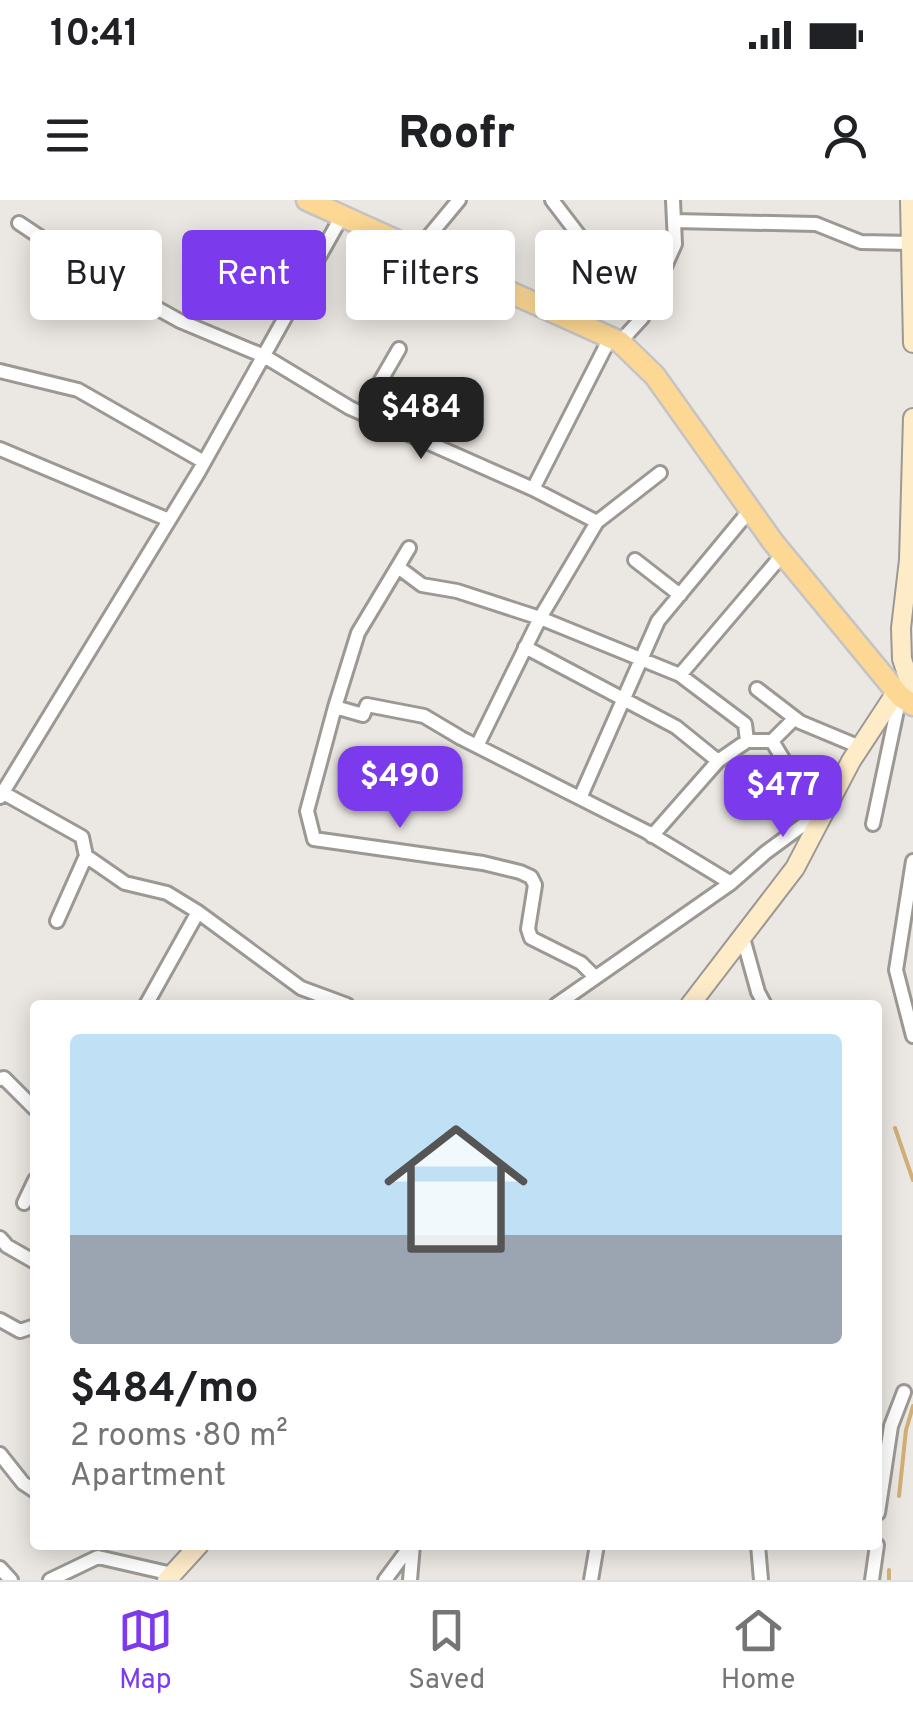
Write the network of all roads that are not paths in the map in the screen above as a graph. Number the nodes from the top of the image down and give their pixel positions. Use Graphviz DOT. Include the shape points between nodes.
graph roads {
  1 [pos="307,200"];
  2 [pos="459,200"];
  3 [pos="552,200"];
  4 [pos="673,200"];
  5 [pos="910,200"];
  6 [pos="343,214"];
  7 [pos="674,222"];
  8 [pos="20,223"];
  9 [pos="378,230"];
  10 [pos="433,230"];
  11 [pos="575,230"];
  12 [pos="912,243"];
  13 [pos="673,248"];
  14 [pos="515,293"];
  15 [pos="639,320"];
  16 [pos="615,339"];
  17 [pos="913,343"];
  18 [pos="400,348"];
  19 [pos="264,356"];
  20 [pos="0,370"];
  21 [pos="362,413"];
  22 [pos="913,418"];
  23 [pos="1,453"];
  24 [pos="204,462"];
  25 [pos="660,473"];
  26 [pos="534,488"];
  27 [pos="750,510"];
  28 [pos="169,520"];
  29 [pos="597,522"];
  30 [pos="410,548"];
  31 [pos="783,554"];
  32 [pos="634,560"];
  33 [pos="398,567"];
  34 [pos="680,595"];
  35 [pos="540,618"];
  36 [pos="525,648"];
  37 [pos="642,658"];
  38 [pos="680,675"];
  39 [pos="756,689"];
  40 [pos="906,696"];
  41 [pos="624,700"];
  42 [pos="335,707"];
  43 [pos="795,718"];
  44 [pos="772,740"];
  45 [pos="747,741"];
  46 [pos="477,746"];
  47 [pos="860,748"];
  48 [pos="718,761"];
  49 [pos="1,793"];
  50 [pos="580,798"];
  51 [pos="827,806"];
  52 [pos="873,824"];
  53 [pos="652,836"];
  54 [pos="86,856"];
  55 [pos="913,861"];
  56 [pos="731,883"];
  57 [pos="198,912"];
  58 [pos="57,920"];
  59 [pos="743,938"];
  60 [pos="896,970"];
  61 [pos="913,972"];
  62 [pos="595,977"];
  63 [pos="149,1000"];
  64 [pos="333,1000"];
  65 [pos="563,1000"];
  66 [pos="694,1000"];
  67 [pos="762,1000"];
  68 [pos="913,1036"];
  69 [pos="0,1079"];
  70 [pos="30,1104"];
  71 [pos="30,1191"];
  72 [pos="24,1204"];
  73 [pos="0,1238"];
  74 [pos="30,1259"];
  75 [pos="0,1320"];
  76 [pos="30,1328"];
  77 [pos="904,1392"];
  78 [pos="0,1454"];
  79 [pos="30,1487"];
  80 [pos="882,1487"];
  81 [pos="194,1550"];
  82 [pos="408,1550"];
  83 [pos="412,1550"];
  84 [pos="596,1550"];
  85 [pos="758,1550"];
  86 [pos="876,1550"];
  87 [pos="0,1568"];
  88 [pos="169,1577"];
  89 [pos="11,1580"];
  90 [pos="50,1580"];
  91 [pos="386,1580"];
  92 [pos="410,1580"];
  93 [pos="591,1580"];
  94 [pos="761,1580"];
  95 [pos="872,1580"];
  1 -- 6 [label="main road"];
  2 -- 10 [label="street"];
  3 -- 11 [label="street"];
  4 -- 7 [label="street"];
  5 -- 12 [label="street"];
  6 -- 9 [label="main road"];
  6 -- 19 [label="street"];
  7 -- 12 [label="street" via="816,224 861,242"];
  7 -- 13 [label="street"];
  8 -- 19 [label="street" via="164,312"];
  12 -- 17 [label="street"];
  14 -- 16 [label="main road"];
  15 -- 16 [label="street"];
  16 -- 26 [label="street"];
  16 -- 27 [label="main road" via="656,376"];
  18 -- 21 [label="street"];
  19 -- 21 [label="street"];
  19 -- 24 [label="street"];
  20 -- 24 [label="street" via="78,390"];
  21 -- 26 [label="street"];
  22 -- 40 [label="street" via="902,628"];
  23 -- 28 [label="street"];
  24 -- 28 [label="street"];
  25 -- 29 [label="street"];
  26 -- 29 [label="street"];
  27 -- 31 [label="main road"];
  27 -- 34 [label="street"];
  28 -- 49 [label="street"];
  29 -- 35 [label="street"];
  30 -- 33 [label="street"];
  31 -- 38 [label="street"];
  31 -- 40 [label="main road"];
  32 -- 34 [label="street"];
  33 -- 35 [label="street" via="422,585"];
  33 -- 42 [label="street" via="358,633"];
  34 -- 37 [label="street" via="658,621"];
  35 -- 36 [label="street"];
  35 -- 37 [label="street"];
  36 -- 41 [label="street"];
  36 -- 46 [label="street"];
  37 -- 38 [label="street"];
  37 -- 41 [label="street"];
  38 -- 45 [label="street" via="745,724"];
  39 -- 43 [label="street"];
  40 -- 47 [label="street"];
  40 -- 52 [label="street"];
  41 -- 48 [label="street" via="676,727"];
  41 -- 50 [label="street"];
  42 -- 46 [label="street" via="363,715 367,705 424,716"];
  42 -- 62 [label="street" via="306,812 314,839 531,877 531,938"];
  43 -- 44 [label="street"];
  43 -- 47 [label="street"];
  44 -- 45 [label="street"];
  44 -- 51 [label="street" via="794,777"];
  45 -- 48 [label="street"];
  46 -- 50 [label="street"];
  47 -- 51 [label="street"];
  48 -- 53 [label="street"];
  49 -- 54 [label="street" via="82,837"];
  50 -- 53 [label="street"];
  51 -- 56 [label="street"];
  51 -- 59 [label="street" via="795,868"];
  53 -- 56 [label="street"];
  54 -- 57 [label="street" via="126,883 168,893"];
  54 -- 58 [label="street"];
  55 -- 60 [label="street"];
  56 -- 62 [label="street"];
  57 -- 63 [label="street"];
  57 -- 64 [label="street" via="300,988"];
  59 -- 66 [label="street"];
  59 -- 67 [label="street"];
  60 -- 61 [label="street"];
  60 -- 68 [label="street"];
  62 -- 65 [label="street"];
  69 -- 70 [label="street"];
  71 -- 72 [label="street"];
  73 -- 74 [label="street"];
  75 -- 76 [label="street" via="20,1331"];
  77 -- 80 [label="street"];
  78 -- 79 [label="street"];
  81 -- 88 [label="street"];
  82 -- 91 [label="street"];
  83 -- 92 [label="street"];
  84 -- 93 [label="street"];
  85 -- 94 [label="street"];
  86 -- 95 [label="street"];
  87 -- 89 [label="street"];
  88 -- 90 [label="street" via="98,1557"];
}
